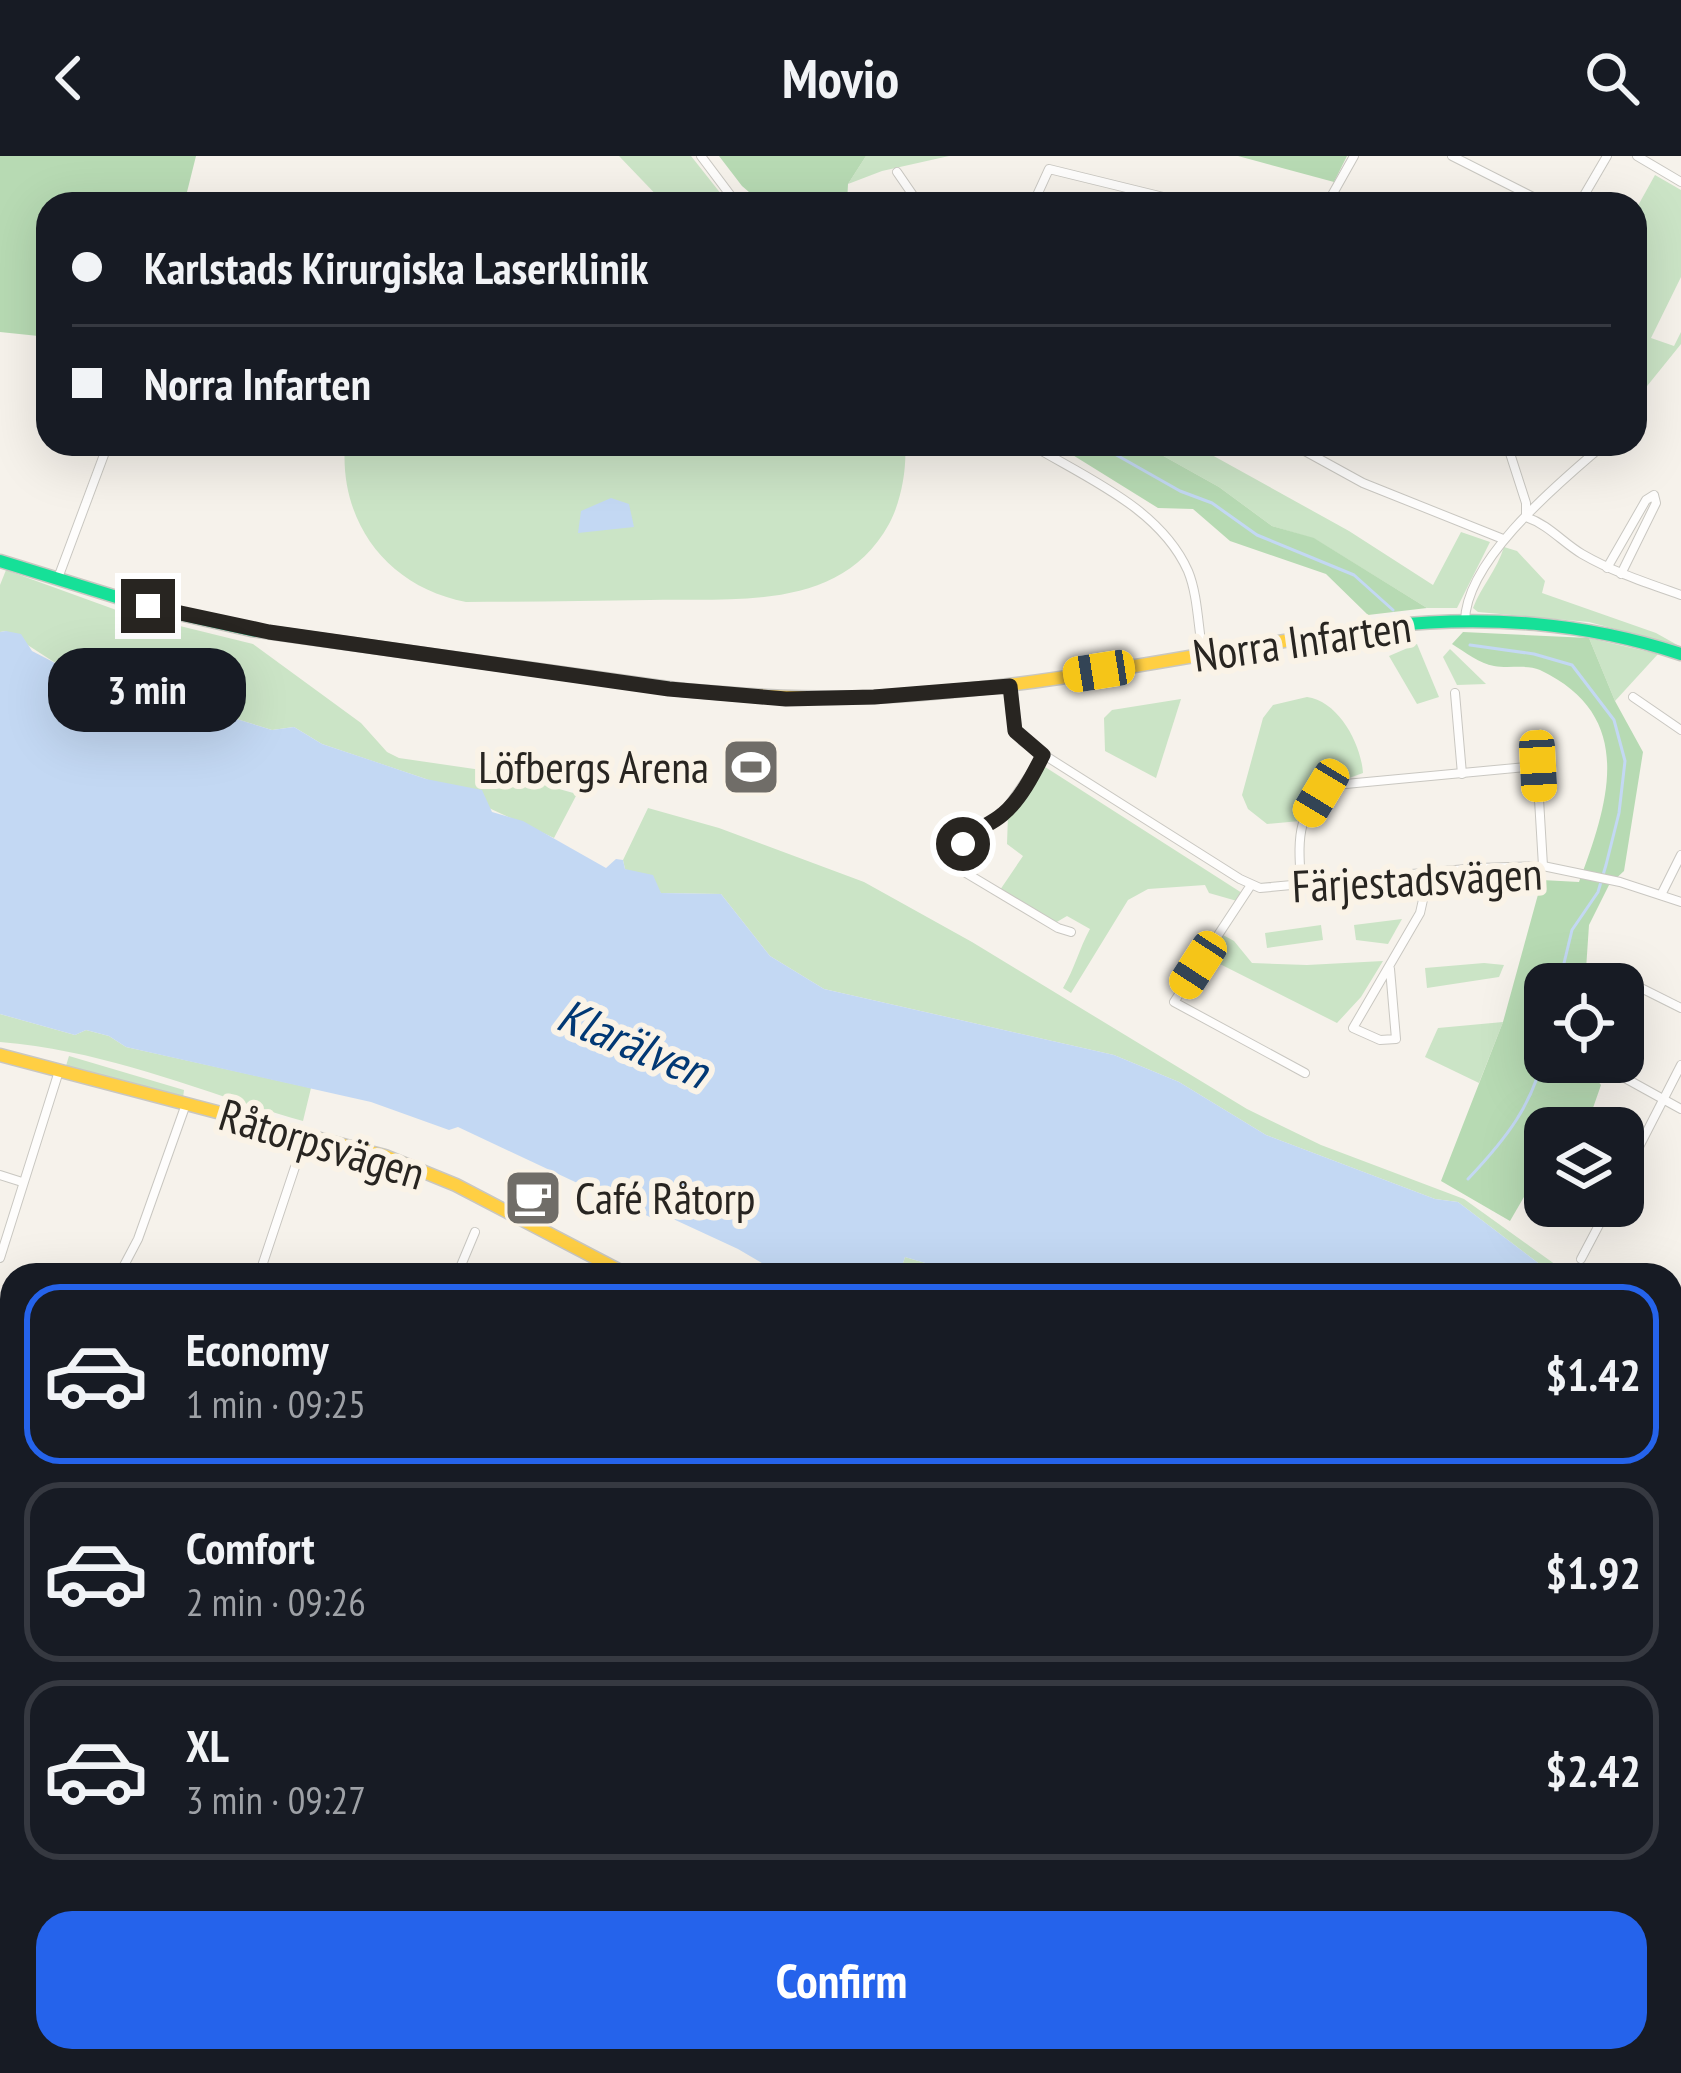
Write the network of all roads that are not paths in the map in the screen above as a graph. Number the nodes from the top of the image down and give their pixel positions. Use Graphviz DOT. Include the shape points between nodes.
graph roads {
  1 [pos="701,156"];
  2 [pos="1354,156"];
  3 [pos="1452,156"];
  4 [pos="1607,156"];
  5 [pos="1637,156"];
  6 [pos="897,172"];
  7 [pos="1681,182"];
  8 [pos="728,192"];
  9 [pos="911,192"];
  10 [pos="1038,192"];
  11 [pos="1143,192"];
  12 [pos="1334,192"];
  13 [pos="1523,192"];
  14 [pos="1586,192"];
  15 [pos="103,456"];
  16 [pos="1050,456"];
  17 [pos="1314,456"];
  18 [pos="1512,456"];
  19 [pos="1591,456"];
  20 [pos="1526,517"];
  21 [pos="1503,538"];
  22 [pos="0,561"];
  23 [pos="1607,568"];
  24 [pos="1621,574"];
  25 [pos="58,578"];
  26 [pos="1681,595"];
  27 [pos="1465,622"];
  28 [pos="1203,654"];
  29 [pos="1681,654"];
  30 [pos="1010,686"];
  31 [pos="1455,693"];
  32 [pos="1633,698"];
  33 [pos="1681,730"];
  34 [pos="1043,755"];
  35 [pos="1462,774"];
  36 [pos="1681,855"];
  37 [pos="1543,866"];
  38 [pos="1429,873"];
  39 [pos="1251,885"];
  40 [pos="1301,886"];
  41 [pos="1661,895"];
  42 [pos="1681,902"];
  43 [pos="1071,932"];
  44 [pos="1390,969"];
  45 [pos="1644,989"];
  46 [pos="1681,1007"];
  47 [pos="0,1055"];
  48 [pos="1681,1065"];
  49 [pos="59,1071"];
  50 [pos="1305,1073"];
  51 [pos="1634,1083"];
  52 [pos="1664,1100"];
  53 [pos="186,1103"];
  54 [pos="1681,1108"];
  55 [pos="306,1133"];
  56 [pos="1644,1138"];
  57 [pos="0,1175"];
  58 [pos="22,1182"];
  59 [pos="1598,1227"];
  60 [pos="476,1232"];
  61 [pos="0,1258"];
  62 [pos="1581,1259"];
  63 [pos="125,1263"];
  64 [pos="263,1263"];
  65 [pos="462,1263"];
  66 [pos="605,1263"];
  1 -- 8 [label="street"];
  2 -- 12 [label="street"];
  3 -- 13 [label="street"];
  4 -- 14 [label="street"];
  5 -- 7 [label="street"];
  6 -- 9 [label="street"];
  10 -- 11 [label="street" via="1048,169"];
  15 -- 25 [label="street"];
  16 -- 28 [label="street" via="1138,509 1170,539 1190,575"];
  17 -- 21 [label="street"];
  18 -- 20 [label="street"];
  19 -- 20 [label="street"];
  20 -- 21 [label="street"];
  20 -- 23 [label="street"];
  21 -- 27 [label="street"];
  22 -- 25 [label="main road, Norra Infarten"];
  23 -- 24 [label="street"];
  23 -- 24 [label="street" via="1654,495"];
  24 -- 26 [label="street"];
  25 -- 30 [label="main road, Norra Infarten" via="176,614 640,686 786,699"];
  27 -- 28 [label="main road, Norra Infarten" via="1357,628"];
  27 -- 29 [label="main road, Norra Infarten" via="1568,624"];
  28 -- 30 [label="main road, Norra Infarten"];
  30 -- 34 [label="street, Färjestadsvägen" via="1015,731"];
  31 -- 35 [label="street"];
  32 -- 33 [label="street"];
  34 -- 39 [label="street, Färjestadsvägen"];
  34 -- 43 [label="street" via="1002,815 976,828 946,861"];
  35 -- 37 [label="street" via="1538,766"];
  35 -- 40 [label="street" via="1335,785 1321,793 1297,841"];
  36 -- 41 [label="street"];
  37 -- 38 [label="street, Färjestadsvägen"];
  37 -- 41 [label="street, Färjestadsvägen"];
  38 -- 40 [label="street, Färjestadsvägen"];
  38 -- 44 [label="street" via="1420,913"];
  39 -- 40 [label="street, Färjestadsvägen"];
  39 -- 50 [label="street" via="1174,1002"];
  41 -- 42 [label="street, Färjestadsvägen"];
  44 -- 44 [label="street" via="1353,1028 1380,1040 1396,1039"];
  45 -- 46 [label="street"];
  47 -- 49 [label="main road, Råtorpsvägen"];
  48 -- 52 [label="street"];
  49 -- 53 [label="main road, Råtorpsvägen"];
  49 -- 58 [label="street"];
  51 -- 52 [label="street"];
  52 -- 54 [label="street"];
  52 -- 56 [label="street"];
  53 -- 55 [label="main road, Råtorpsvägen"];
  53 -- 63 [label="street"];
  55 -- 64 [label="street"];
  55 -- 66 [label="main road, Råtorpsvägen" via="436,1176"];
  57 -- 58 [label="street"];
  58 -- 61 [label="street"];
  59 -- 62 [label="street"];
  60 -- 65 [label="street"];
}
